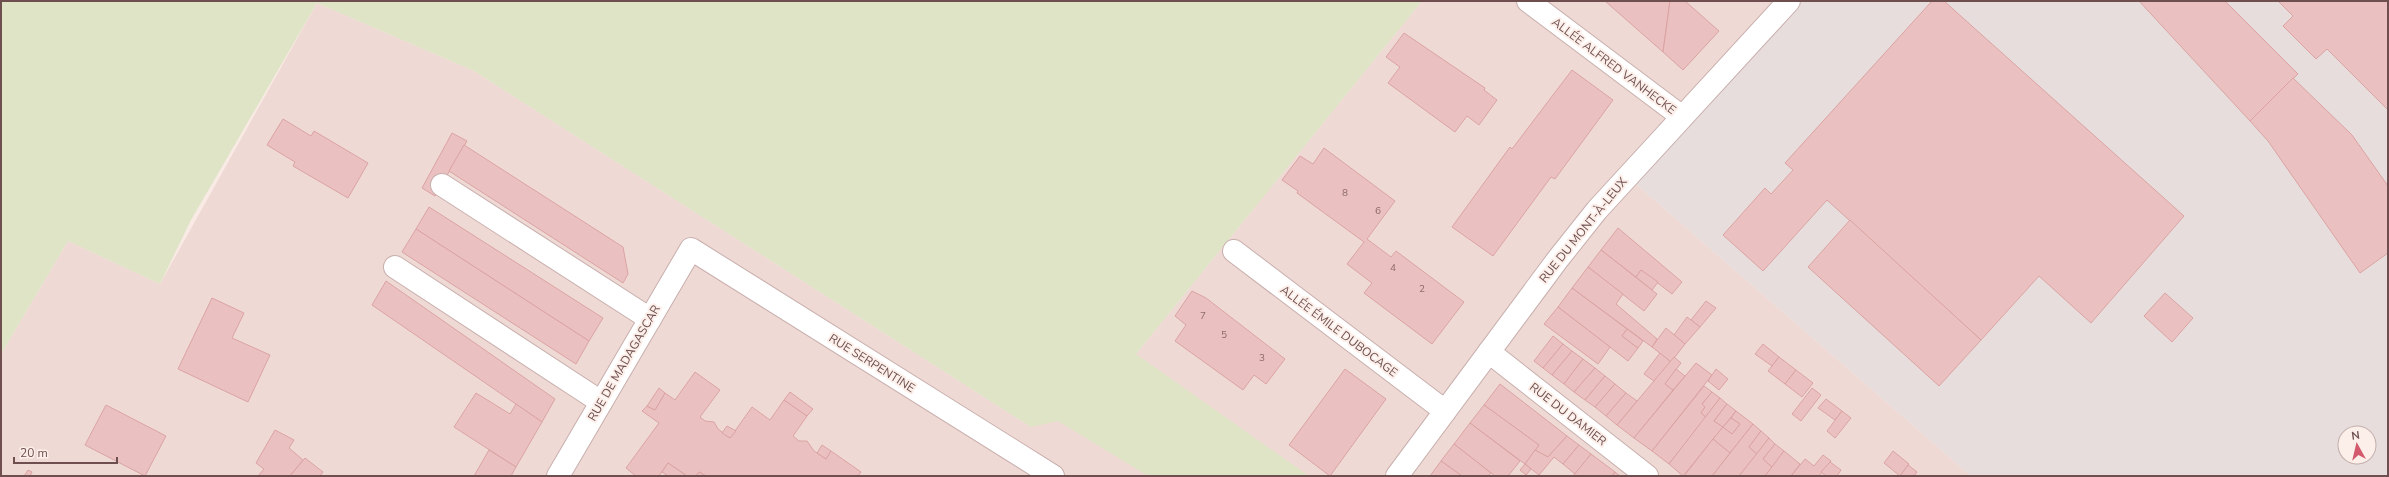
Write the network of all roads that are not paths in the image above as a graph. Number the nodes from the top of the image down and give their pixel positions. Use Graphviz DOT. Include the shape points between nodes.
graph roads {
  1 [pos="1528,1"];
  2 [pos="1789,1"];
  3 [pos="1681,116"];
  4 [pos="442,185"];
  5 [pos="691,249"];
  6 [pos="1234,251"];
  7 [pos="395,267"];
  8 [pos="650,319"];
  9 [pos="1489,352"];
  10 [pos="602,402"];
  11 [pos="1445,411"];
  12 [pos="558,476"];
  13 [pos="1053,476"];
  14 [pos="1396,476"];
  15 [pos="1647,476"];
  1 -- 3 [label="street, ALLÉE ALFRED VANHECKE"];
  2 -- 3 [label="street, RUE DU MONT-À-LEUX"];
  3 -- 9 [label="street, RUE DU MONT-À-LEUX" via="1597,210"];
  4 -- 8 [label="street"];
  5 -- 8 [label="street, RUE DE MADAGASCAR"];
  5 -- 13 [label="street, RUE SERPENTINE"];
  6 -- 11 [label="street, ALLÉE ÉMILE DUBOCAGE"];
  7 -- 10 [label="street"];
  8 -- 10 [label="street, RUE DE MADAGASCAR"];
  9 -- 11 [label="street, RUE DU MONT-À-LEUX"];
  9 -- 15 [label="street, RUE DU DAMIER"];
  10 -- 12 [label="street, RUE DE MADAGASCAR"];
  11 -- 14 [label="street, RUE DU MONT-À-LEUX"];
}
